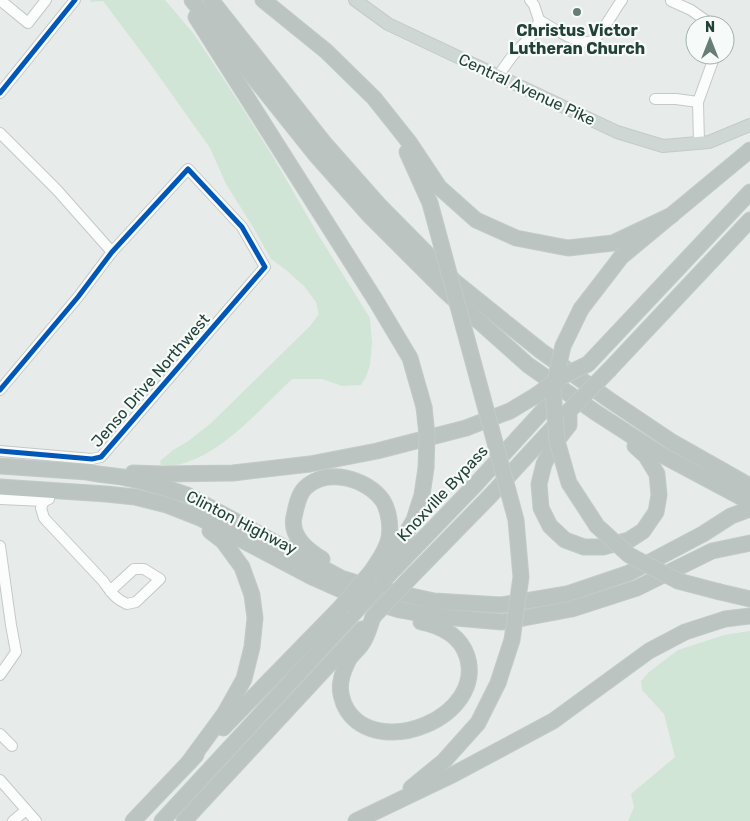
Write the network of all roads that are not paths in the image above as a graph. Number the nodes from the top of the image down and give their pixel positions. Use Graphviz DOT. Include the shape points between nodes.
graph roads {
  1 [pos="0,0"];
  2 [pos="46,0"];
  3 [pos="75,0"];
  4 [pos="192,0"];
  5 [pos="211,0"];
  6 [pos="264,0"];
  7 [pos="354,0"];
  8 [pos="530,0"];
  9 [pos="622,0"];
  10 [pos="671,1"];
  11 [pos="698,15"];
  12 [pos="539,20"];
  13 [pos="712,65"];
  14 [pos="498,76"];
  15 [pos="0,93"];
  16 [pos="374,98"];
  17 [pos="655,99"];
  18 [pos="698,102"];
  19 [pos="750,126"];
  20 [pos="0,133"];
  21 [pos="704,142"];
  22 [pos="750,150"];
  23 [pos="750,192"];
  24 [pos="672,215"];
  25 [pos="750,220"];
  26 [pos="112,252"];
  27 [pos="591,360"];
  28 [pos="0,390"];
  29 [pos="569,411"];
  30 [pos="595,412"];
  31 [pos="0,451"];
  32 [pos="0,466"];
  33 [pos="87,472"];
  34 [pos="0,486"];
  35 [pos="750,486"];
  36 [pos="78,492"];
  37 [pos="0,499"];
  38 [pos="44,501"];
  39 [pos="750,502"];
  40 [pos="750,509"];
  41 [pos="182,510"];
  42 [pos="750,543"];
  43 [pos="0,546"];
  44 [pos="380,577"];
  45 [pos="357,583"];
  46 [pos="110,592"];
  47 [pos="750,599"];
  48 [pos="400,610"];
  49 [pos="750,616"];
  50 [pos="373,617"];
  51 [pos="0,675"];
  52 [pos="0,734"];
  53 [pos="12,746"];
  54 [pos="189,762"];
  55 [pos="0,780"];
  56 [pos="390,804"];
  57 [pos="26,810"];
  58 [pos="13,821"];
  59 [pos="36,821"];
  60 [pos="133,821"];
  61 [pos="162,821"];
  62 [pos="184,821"];
  63 [pos="356,821"];
  1 -- 2 [label="street" via="28,23"];
  3 -- 15 [label="street"];
  4 -- 30 [label="highway" via="315,154 370,216 446,292 528,365"];
  4 -- 44 [label="highway, bridge" via="195,15 410,358 424,407 426,468 414,520"];
  5 -- 35 [label="highway" via="325,144 378,204 455,282 541,351 608,399 672,442"];
  6 -- 16 [label="highway" via="326,51"];
  7 -- 14 [label="main road, Central Avenue Pike" via="388,24"];
  8 -- 12 [label="street"];
  9 -- 12 [label="street" via="591,42 576,40"];
  10 -- 11 [label="street"];
  12 -- 14 [label="street" via="536,31"];
  13 -- 18 [label="street"];
  14 -- 21 [label="main road, Central Avenue Pike" via="617,132 663,146"];
  16 -- 24 [label="highway" via="409,142 438,187 476,220 516,238 568,248 612,243"];
  16 -- 56 [label="highway, bridge" via="404,145 430,203 516,520 521,577 512,640 498,683 478,723 444,761"];
  17 -- 18 [label="street"];
  18 -- 21 [label="street"];
  19 -- 21 [label="main road, Central Avenue Pike"];
  20 -- 26 [label="street"];
  22 -- 24 [label="highway"];
  23 -- 27 [label="highway, Knoxville Bypass"];
  24 -- 47 [label="highway, bridge" via="621,257 582,310 563,346 553,390 557,441 569,483 597,526 630,555 678,581"];
  25 -- 29 [label="highway, bridge"];
  26 -- 28 [label="street"];
  26 -- 31 [label="street, Jenso Drive Northwest" via="188,169 242,226 265,267 100,457"];
  27 -- 33 [label="highway, bridge" via="510,411 466,428 378,451 310,464 233,473"];
  27 -- 44 [label="highway, Knoxville Bypass, bridge" via="476,484"];
  29 -- 30 [label="highway" via="569,425 544,464 539,484 541,508 550,526 565,540 584,548 603,548 643,531 656,512 659,495 657,474 646,456"];
  29 -- 50 [label="highway, bridge"];
  30 -- 39 [label="highway" via="660,454"];
  32 -- 33 [label="highway"];
  33 -- 45 [label="highway" via="145,482 187,495 341,578"];
  34 -- 36 [label="highway, Clinton Highway"];
  36 -- 38 [label="street"];
  36 -- 41 [label="highway, Clinton Highway" via="135,497"];
  37 -- 38 [label="street"];
  38 -- 46 [label="street" via="41,508 44,518"];
  40 -- 45 [label="highway" via="731,516 628,573 567,594 501,604 434,601"];
  41 -- 48 [label="highway, Clinton Highway" via="312,577 357,597"];
  41 -- 54 [label="highway" via="223,541 242,567 252,595 255,618 244,679 225,713"];
  42 -- 48 [label="highway" via="712,551 637,588 572,609 502,622"];
  43 -- 51 [label="street" via="16,652"];
  44 -- 45 [label="highway" via="390,520 383,502 368,486 348,478 328,477 316,481 304,488 298,499 293,521 296,534 310,552 351,576"];
  44 -- 54 [label="highway, bridge" via="340,608"];
  44 -- 61 [label="highway, Knoxville Bypass, bridge" via="356,611"];
  48 -- 50 [label="highway" via="410,618 447,630 465,650 470,672 464,694 446,714 407,731 368,728 351,717 344,706 341,681 349,659 363,642"];
  49 -- 56 [label="highway" via="725,619 685,632 649,651 553,721"];
  50 -- 62 [label="highway"];
  52 -- 53 [label="street"];
  54 -- 60 [label="highway"];
  55 -- 57 [label="street"];
  56 -- 63 [label="highway"];
  57 -- 58 [label="street"];
  57 -- 59 [label="street"];
}
